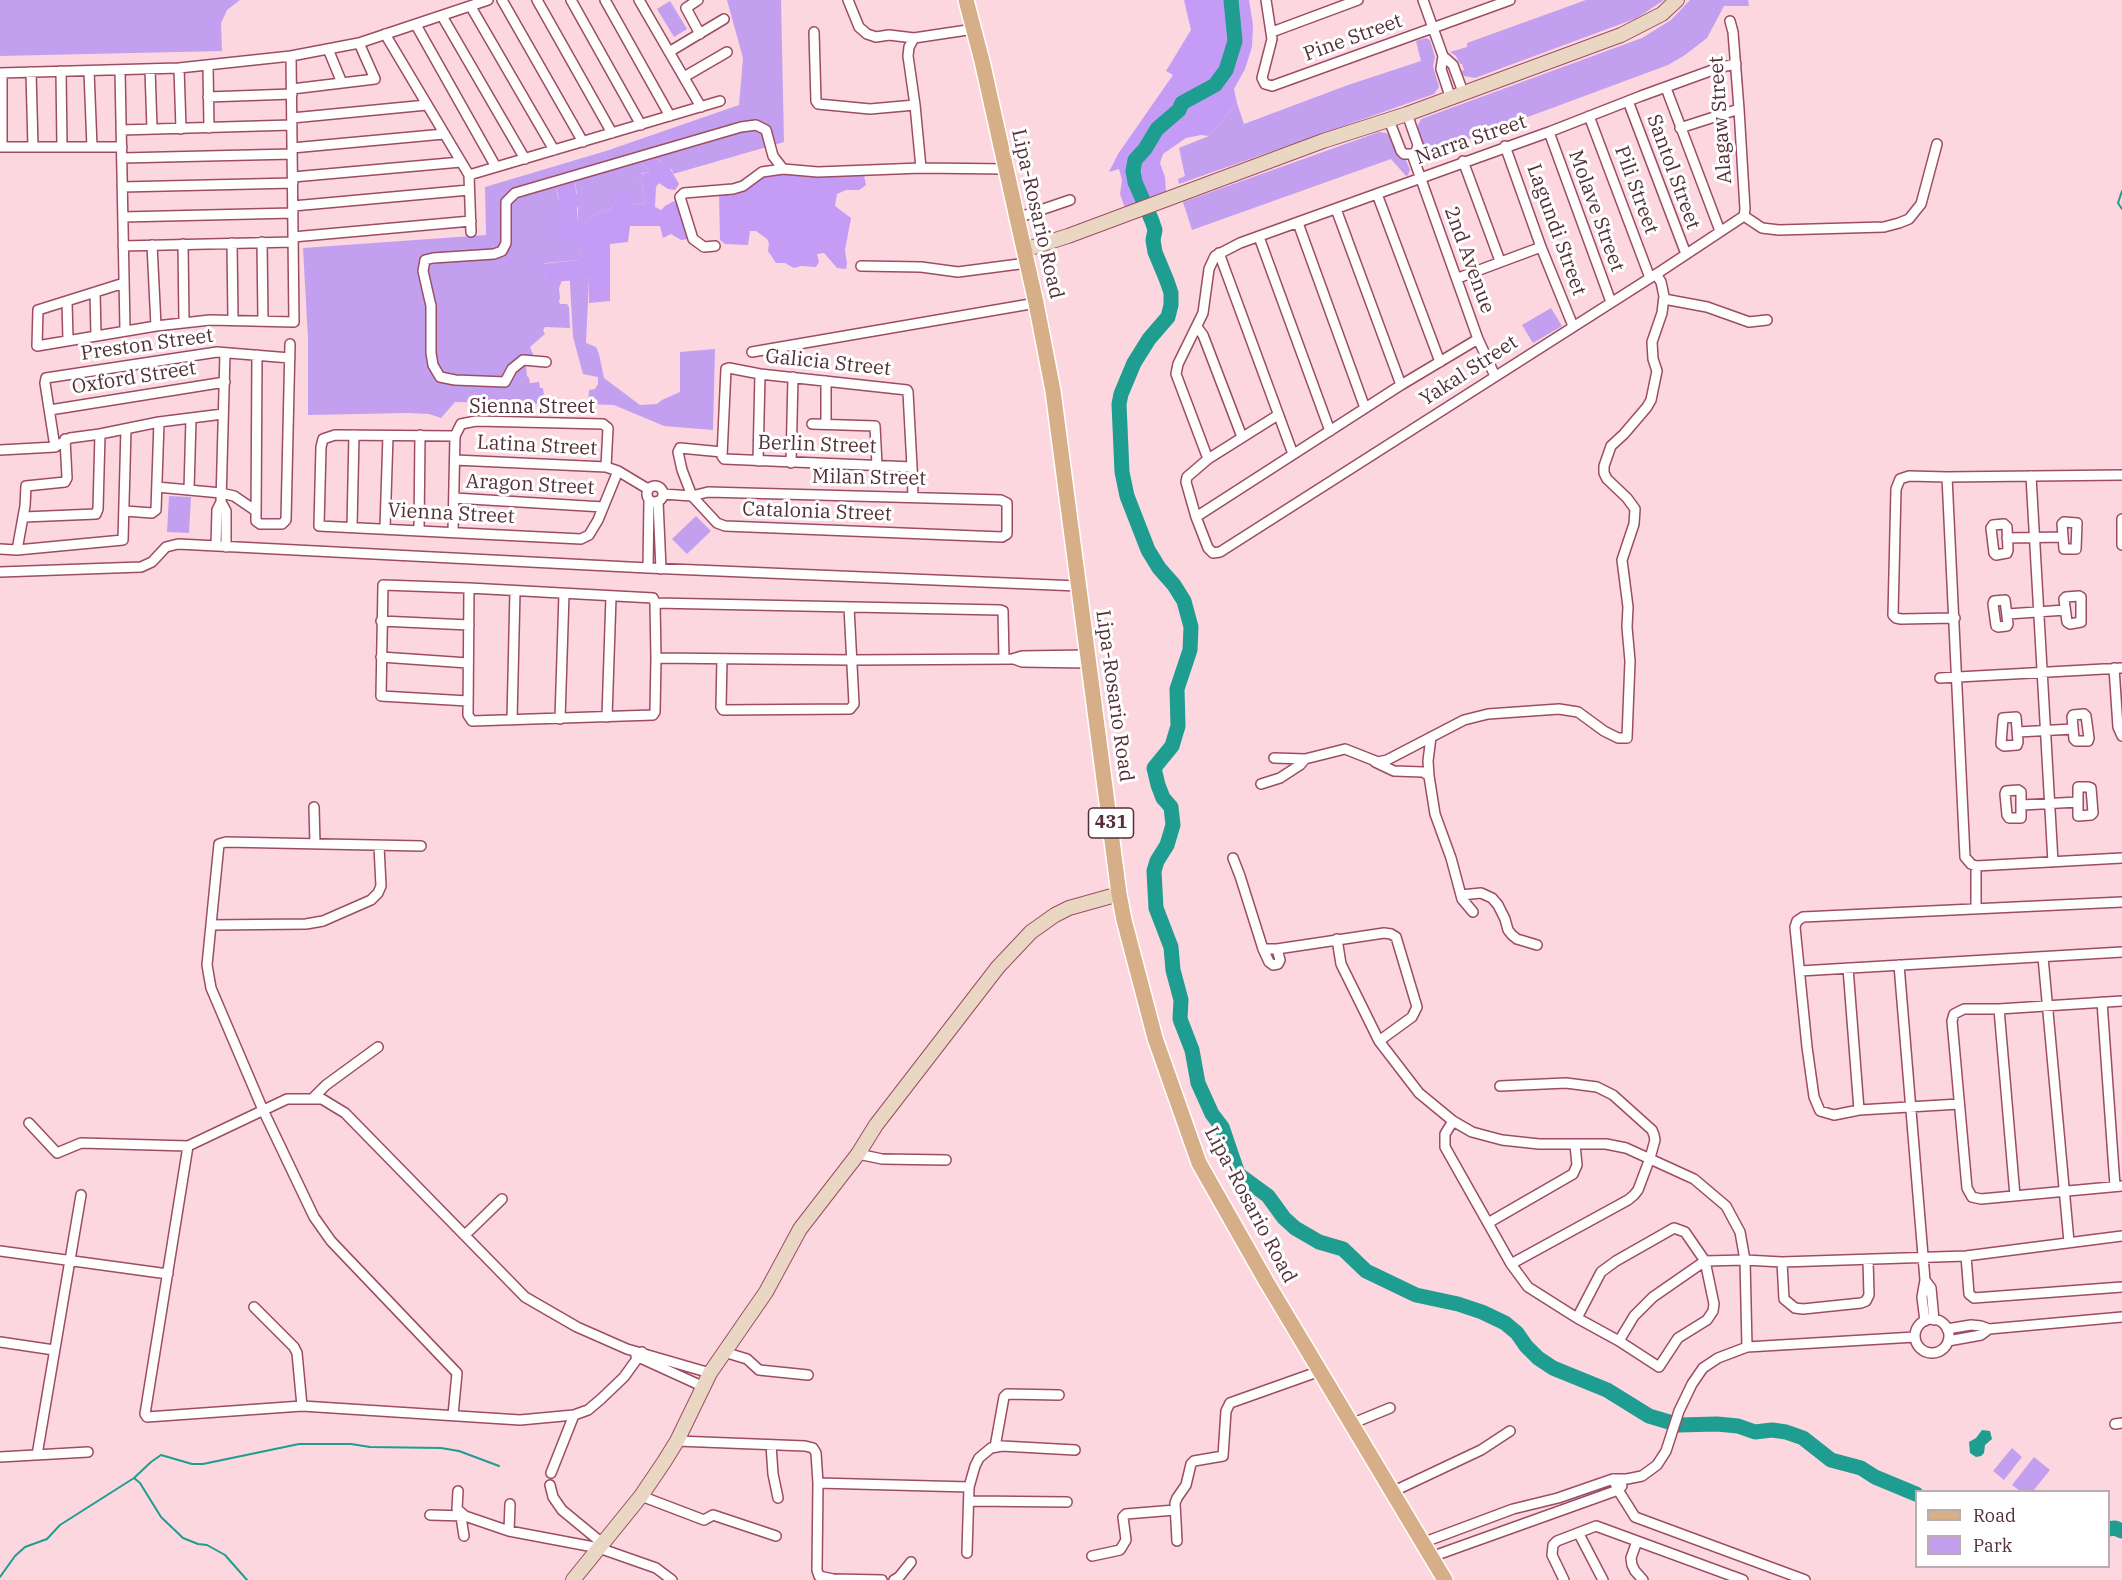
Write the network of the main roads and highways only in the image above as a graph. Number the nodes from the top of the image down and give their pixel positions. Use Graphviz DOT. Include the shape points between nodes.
graph roads {
  1 [pos="966,0"];
  2 [pos="1445,1580"];
  1 -- 2 [label="main road, Lipa-Rosario Road / 431" via="1026,256 1053,392 1119,894 1155,1038 1199,1162"];
}
